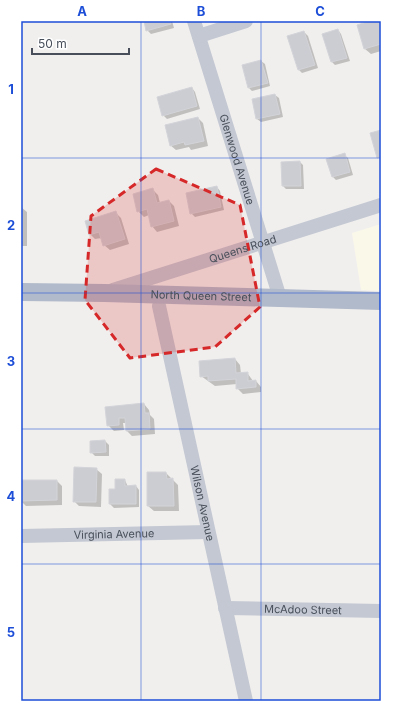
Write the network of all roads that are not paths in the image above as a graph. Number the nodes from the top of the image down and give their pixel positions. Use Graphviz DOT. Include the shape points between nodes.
graph roads {
  1 [pos="194,21"];
  2 [pos="246,21"];
  3 [pos="199,36"];
  4 [pos="381,205"];
  5 [pos="264,243"];
  6 [pos="21,292"];
  7 [pos="105,293"];
  8 [pos="280,298"];
  9 [pos="381,301"];
  10 [pos="159,306"];
  11 [pos="208,532"];
  12 [pos="21,536"];
  13 [pos="225,608"];
  14 [pos="381,611"];
  15 [pos="246,701"];
  1 -- 3 [label="street, Glenwood Avenue"];
  2 -- 3 [label="street"];
  3 -- 5 [label="street, Glenwood Avenue"];
  4 -- 5 [label="street, Queens Road"];
  5 -- 7 [label="street, Queens Road"];
  5 -- 8 [label="street, Glenwood Avenue"];
  6 -- 7 [label="main road, North Queen Street"];
  7 -- 8 [label="main road, North Queen Street"];
  8 -- 9 [label="main road, North Queen Street"];
  10 -- 11 [label="street, Wilson Avenue"];
  11 -- 12 [label="street, Virginia Avenue"];
  11 -- 13 [label="street, Wilson Avenue"];
  13 -- 14 [label="street, McAdoo Street"];
  13 -- 15 [label="street, Wilson Avenue"];
}
